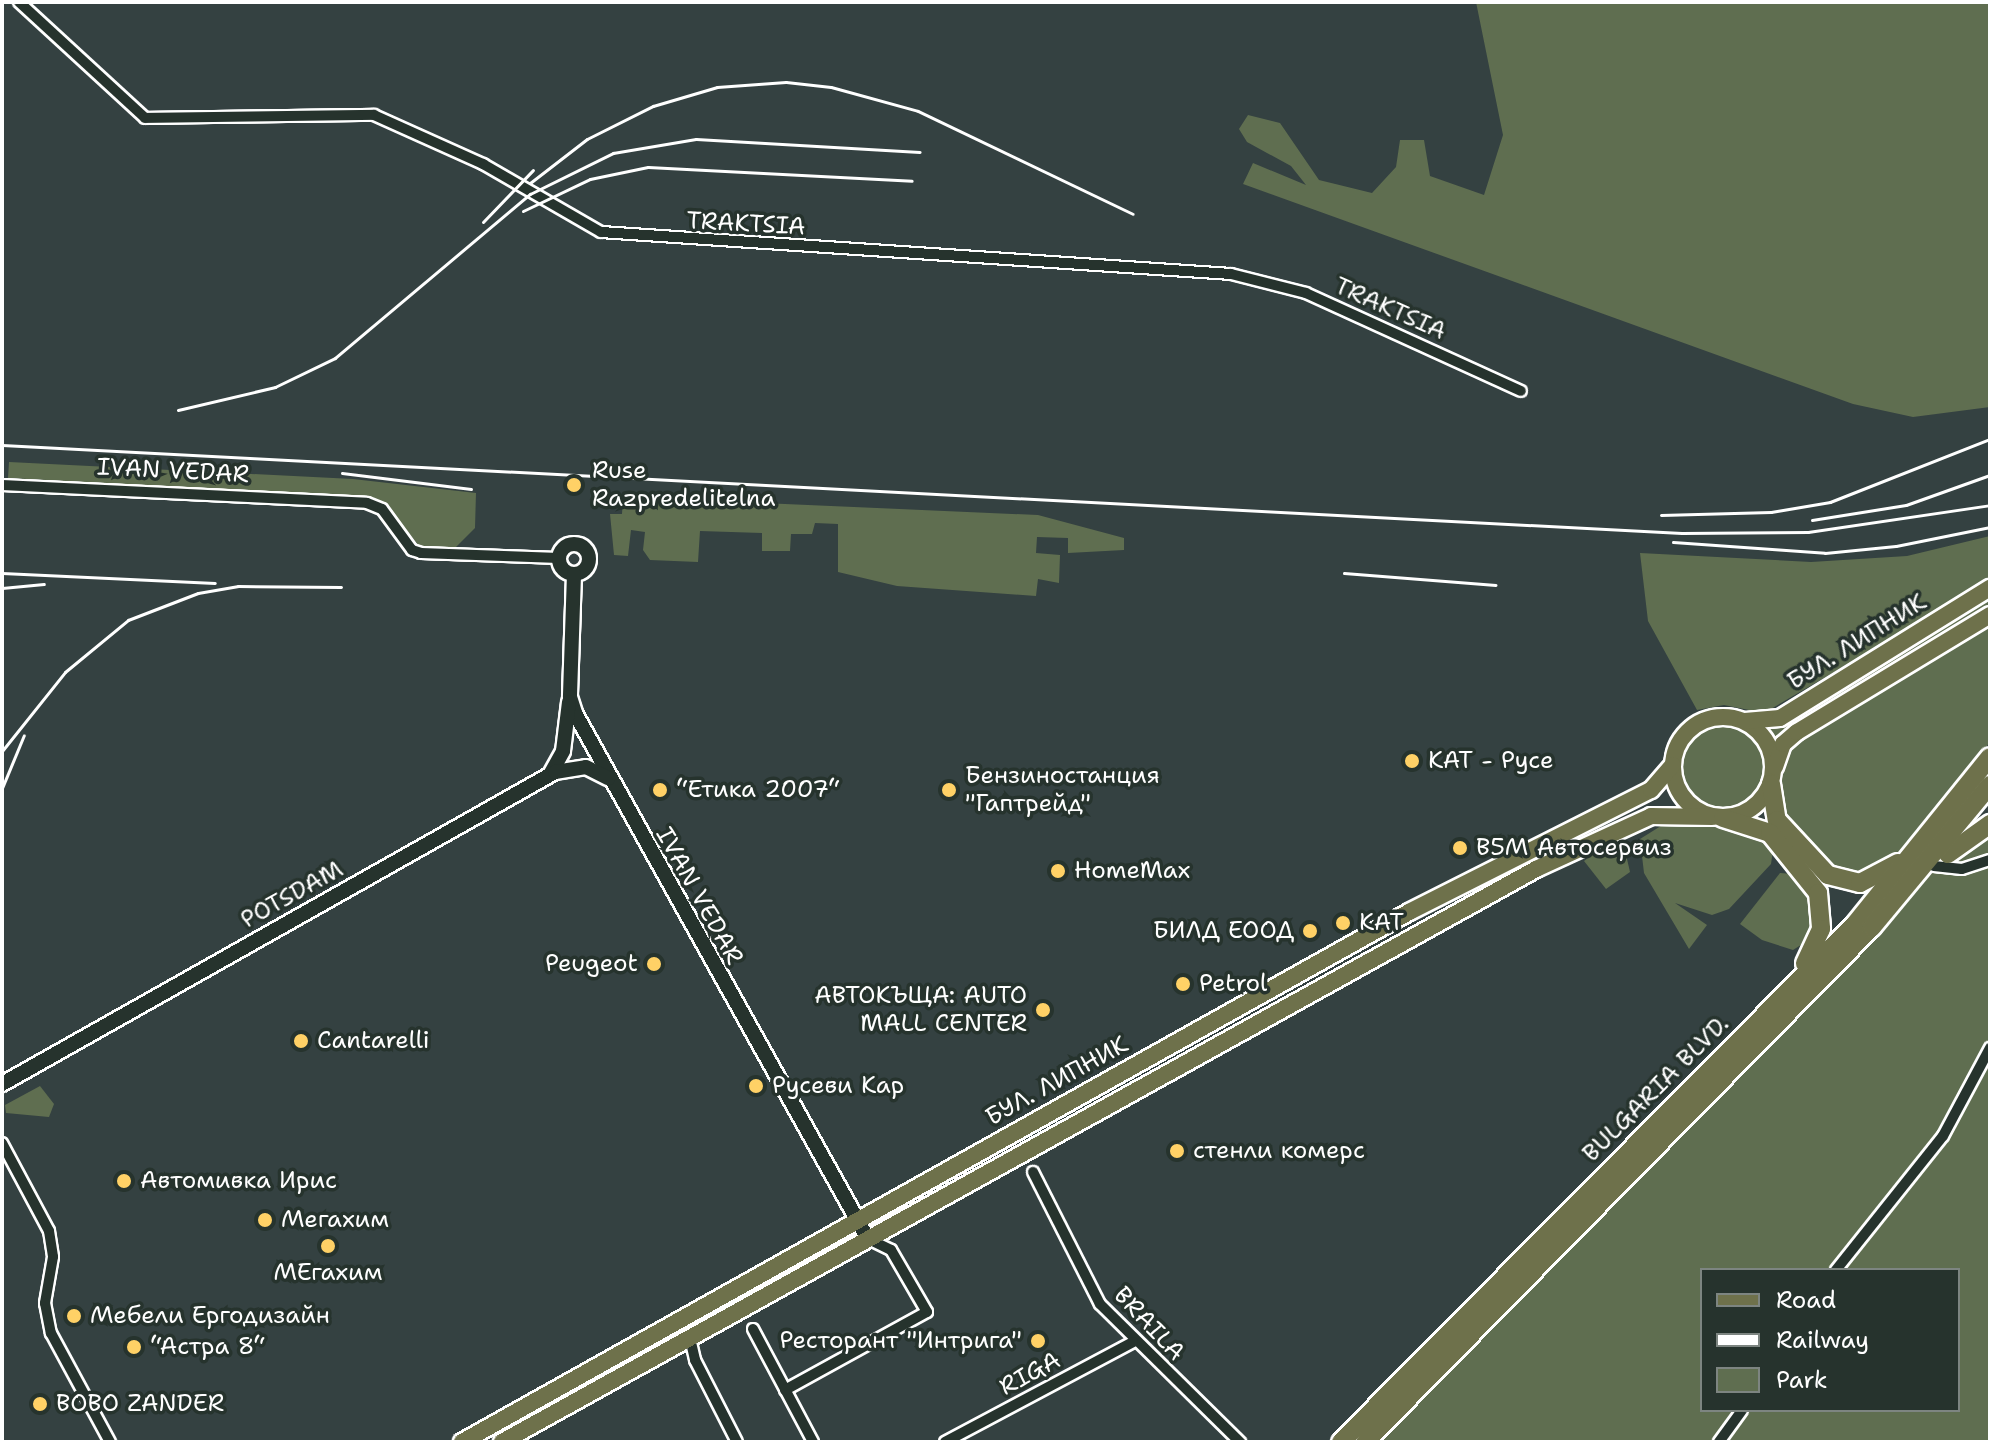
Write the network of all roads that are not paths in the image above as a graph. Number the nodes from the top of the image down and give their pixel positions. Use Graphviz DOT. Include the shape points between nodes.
graph roads {
  1 [pos="19,2"];
  2 [pos="1521,391"];
  3 [pos="2,485"];
  4 [pos="559,558"];
  5 [pos="574,574"];
  6 [pos="1990,588"];
  7 [pos="1990,615"];
  8 [pos="570,697"];
  9 [pos="1745,721"];
  10 [pos="1990,757"];
  11 [pos="1673,765"];
  12 [pos="548,776"];
  13 [pos="1772,776"];
  14 [pos="608,778"];
  15 [pos="1990,785"];
  16 [pos="1718,817"];
  17 [pos="1947,817"];
  18 [pos="1990,824"];
  19 [pos="1990,860"];
  20 [pos="1934,866"];
  21 [pos="1890,908"];
  22 [pos="1277,986"];
  23 [pos="1287,1003"];
  24 [pos="1761,1017"];
  25 [pos="1990,1048"];
  26 [pos="2,1084"];
  27 [pos="2,1143"];
  28 [pos="1033,1172"];
  29 [pos="857,1221"];
  30 [pos="868,1239"];
  31 [pos="1838,1268"];
  32 [pos="753,1329"];
  33 [pos="690,1338"];
  34 [pos="1133,1342"];
  35 [pos="785,1390"];
  36 [pos="1741,1412"];
  37 [pos="1232,1439"];
  38 [pos="110,1442"];
  39 [pos="462,1442"];
  40 [pos="502,1442"];
  41 [pos="737,1442"];
  42 [pos="813,1442"];
  43 [pos="945,1442"];
  44 [pos="1341,1442"];
  45 [pos="1365,1442"];
  46 [pos="1719,1442"];
  1 -- 2 [label="street, TRAKTSIA" via="145,118 374,115 483,164 601,232 1231,274 1306,293"];
  3 -- 4 [label="street, IVAN VEDAR" via="367,503 382,509 410,548 421,553"];
  4 -- 5 [label="street"];
  4 -- 5 [label="street, IVAN VEDAR" via="566,546 584,549 587,567"];
  5 -- 8 [label="street, IVAN VEDAR"];
  6 -- 9 [label="main road, БУЛ. ЛИПНИК" via="1780,718"];
  7 -- 13 [label="main road, БУЛ. ЛИПНИК" via="1797,732 1783,744"];
  8 -- 12 [label="street" via="563,751"];
  8 -- 14 [label="street, IVAN VEDAR"];
  9 -- 11 [label="main road" via="1724,717 1694,726 1679,743"];
  9 -- 13 [label="main road" via="1769,746"];
  10 -- 17 [label="highway, BULGARIA BLVD."];
  11 -- 16 [label="main road" via="1679,792"];
  11 -- 22 [label="main road, БУЛ. ЛИПНИК" via="1651,790"];
  12 -- 14 [label="street, POTSDAM" via="581,766"];
  12 -- 26 [label="street, POTSDAM"];
  13 -- 16 [label="main road" via="1747,812"];
  13 -- 17 [label="highway" via="1777,820 1822,871 1843,882 1885,874"];
  14 -- 29 [label="street, IVAN VEDAR"];
  15 -- 21 [label="highway, BULGARIA BLVD."];
  16 -- 23 [label="main road, БУЛ. ЛИПНИК" via="1669,812 1624,827"];
  16 -- 24 [label="highway" via="1751,822 1775,838 1821,900 1817,944"];
  17 -- 24 [label="highway, BULGARIA BLVD." via="1856,923"];
  18 -- 20 [label="highway"];
  19 -- 20 [label="street" via="1962,869"];
  20 -- 21 [label="highway"];
  21 -- 45 [label="highway, BULGARIA BLVD."];
  22 -- 23 [label="main road"];
  22 -- 29 [label="main road, БУЛ. ЛИПНИК"];
  23 -- 30 [label="main road, БУЛ. ЛИПНИК"];
  24 -- 44 [label="highway, BULGARIA BLVD."];
  25 -- 31 [label="street" via="1943,1136"];
  27 -- 38 [label="street" via="49,1231 53,1257 45,1303 51,1333"];
  28 -- 34 [label="street, BRAILA" via="1100,1304"];
  29 -- 30 [label="street, IVAN VEDAR"];
  29 -- 39 [label="main road, БУЛ. ЛИПНИК"];
  30 -- 33 [label="main road, БУЛ. ЛИПНИК"];
  30 -- 35 [label="street" via="891,1250 927,1312"];
  32 -- 35 [label="street"];
  33 -- 40 [label="main road, БУЛ. ЛИПНИК"];
  33 -- 41 [label="street" via="695,1360"];
  34 -- 37 [label="street, BRAILA"];
  34 -- 43 [label="street, RIGA"];
  35 -- 42 [label="street"];
  36 -- 46 [label="street"];
}
